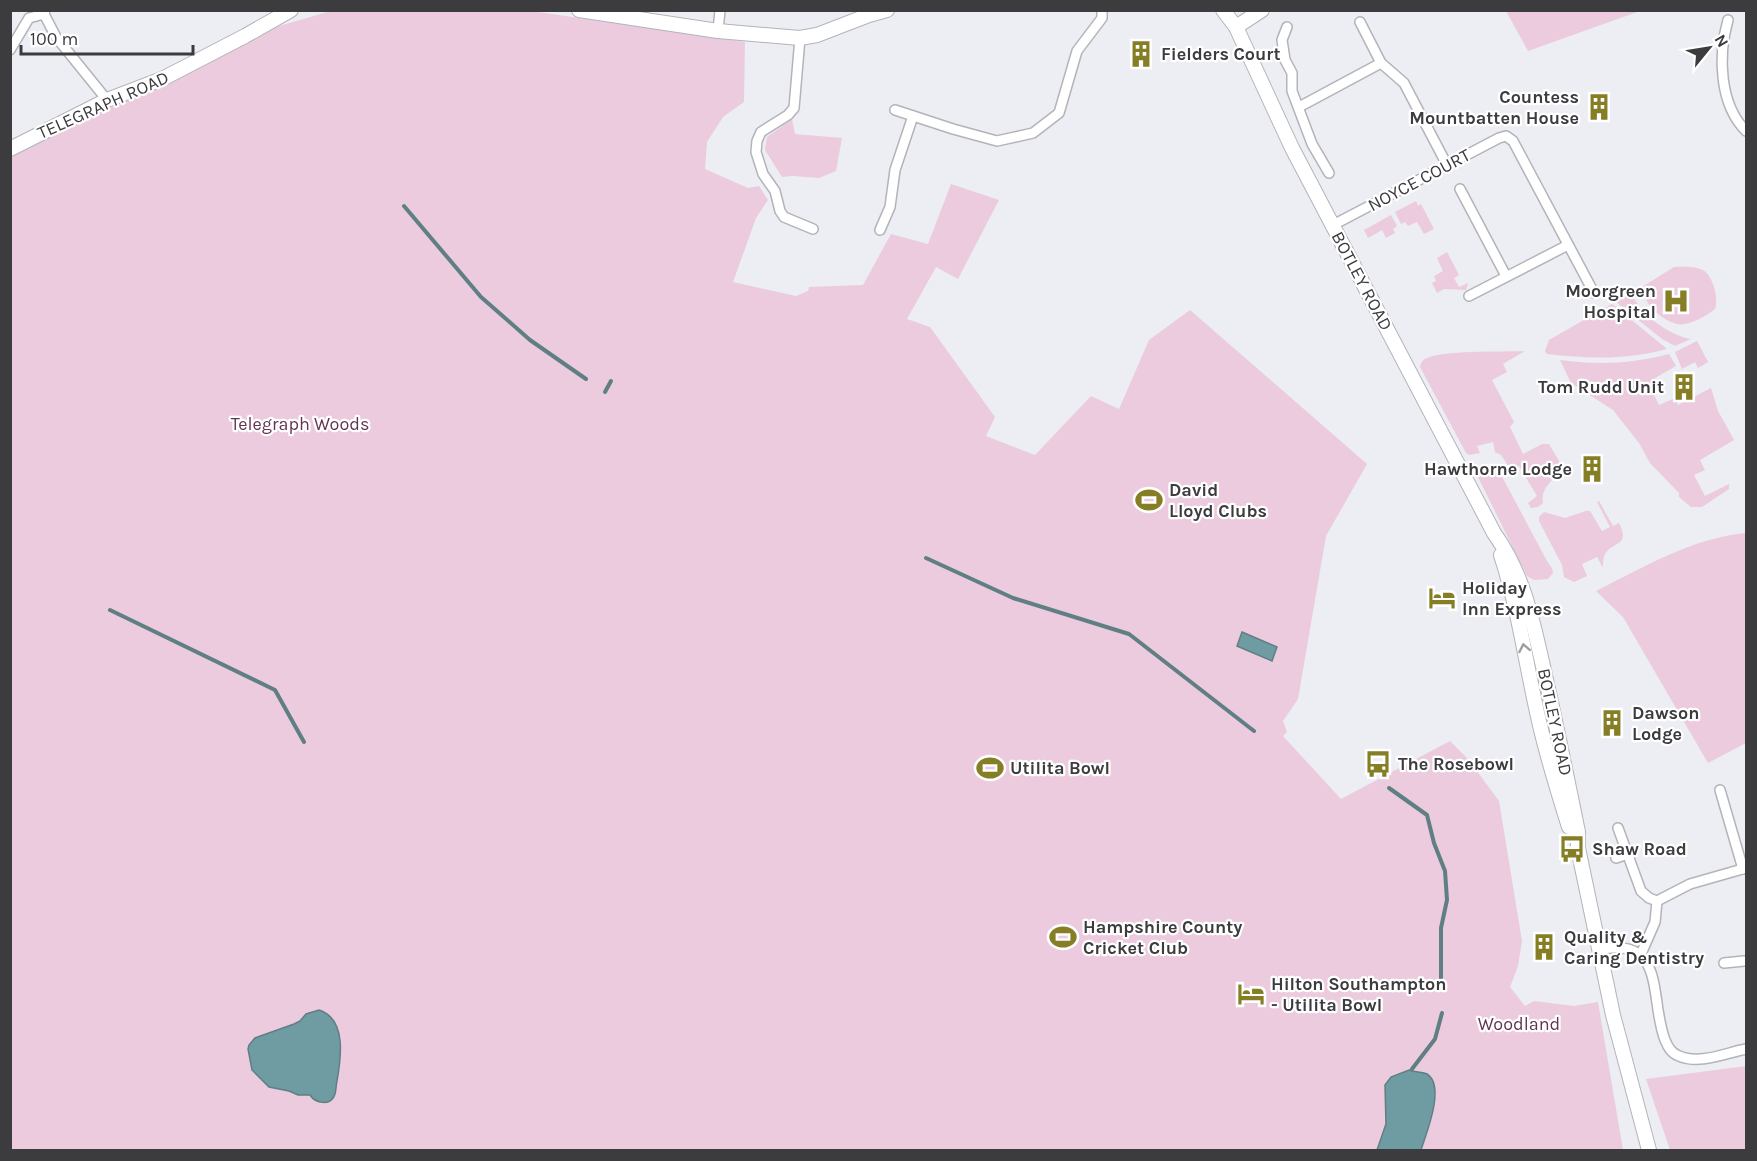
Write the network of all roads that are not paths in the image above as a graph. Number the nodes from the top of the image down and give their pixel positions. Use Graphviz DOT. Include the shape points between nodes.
graph roads {
  1 [pos="291,10"];
  2 [pos="579,10"];
  3 [pos="720,10"];
  4 [pos="887,10"];
  5 [pos="1102,10"];
  6 [pos="1222,10"];
  7 [pos="1262,10"];
  8 [pos="45,12"];
  9 [pos="1728,20"];
  10 [pos="1360,22"];
  11 [pos="1236,27"];
  12 [pos="1287,27"];
  13 [pos="718,31"];
  14 [pos="800,38"];
  15 [pos="10,50"];
  16 [pos="1381,63"];
  17 [pos="107,100"];
  18 [pos="1299,107"];
  19 [pos="895,110"];
  20 [pos="913,116"];
  21 [pos="1746,131"];
  22 [pos="10,149"];
  23 [pos="1447,165"];
  24 [pos="1329,173"];
  25 [pos="1460,189"];
  26 [pos="1333,225"];
  27 [pos="813,229"];
  28 [pos="880,230"];
  29 [pos="1568,245"];
  30 [pos="1506,276"];
  31 [pos="1594,293"];
  32 [pos="1469,296"];
  33 [pos="1720,790"];
  34 [pos="1618,828"];
  35 [pos="1628,854"];
  36 [pos="1616,858"];
  37 [pos="1745,869"];
  38 [pos="1657,901"];
  39 [pos="1599,950"];
  40 [pos="1641,954"];
  41 [pos="1724,963"];
  42 [pos="1746,964"];
  43 [pos="1746,1049"];
  44 [pos="1649,1150"];
  1 -- 17 [label="main road, TELEGRAPH ROAD" via="162,79"];
  2 -- 13 [label="main road"];
  3 -- 13 [label="street"];
  4 -- 14 [label="main road"];
  5 -- 20 [label="street" via="1102,18 1077,51 1059,113 1033,133 997,141"];
  6 -- 11 [label="main road, BOTLEY ROAD"];
  7 -- 11 [label="main road"];
  8 -- 15 [label="street" via="29,18"];
  8 -- 17 [label="street" via="56,38"];
  9 -- 21 [label="street" via="1721,59 1726,91 1737,120"];
  10 -- 16 [label="street"];
  11 -- 26 [label="main road, BOTLEY ROAD"];
  12 -- 18 [label="street" via="1282,40"];
  13 -- 14 [label="main road"];
  14 -- 27 [label="street" via="794,108 761,132 756,152 784,217"];
  16 -- 18 [label="street"];
  16 -- 23 [label="street" via="1404,83"];
  17 -- 22 [label="main road, TELEGRAPH ROAD"];
  18 -- 24 [label="street" via="1312,144"];
  19 -- 20 [label="street"];
  20 -- 28 [label="street" via="895,170 890,207"];
  23 -- 26 [label="street, NOYCE COURT"];
  23 -- 29 [label="street, NOYCE COURT" via="1506,136"];
  25 -- 30 [label="street"];
  26 -- 39 [label="main road, BOTLEY ROAD" via="1494,533 1513,594 1554,780 1578,848"];
  29 -- 30 [label="street"];
  29 -- 31 [label="street"];
  30 -- 32 [label="street"];
  33 -- 37 [label="street"];
  34 -- 35 [label="street"];
  35 -- 36 [label="street"];
  35 -- 38 [label="street" via="1641,891"];
  37 -- 38 [label="street" via="1690,884"];
  38 -- 40 [label="street" via="1655,922"];
  39 -- 40 [label="street" via="1627,948"];
  39 -- 44 [label="main road, BOTLEY ROAD"];
  40 -- 43 [label="street" via="1650,969 1661,1030 1669,1050 1690,1059"];
  41 -- 42 [label="street"];
}
